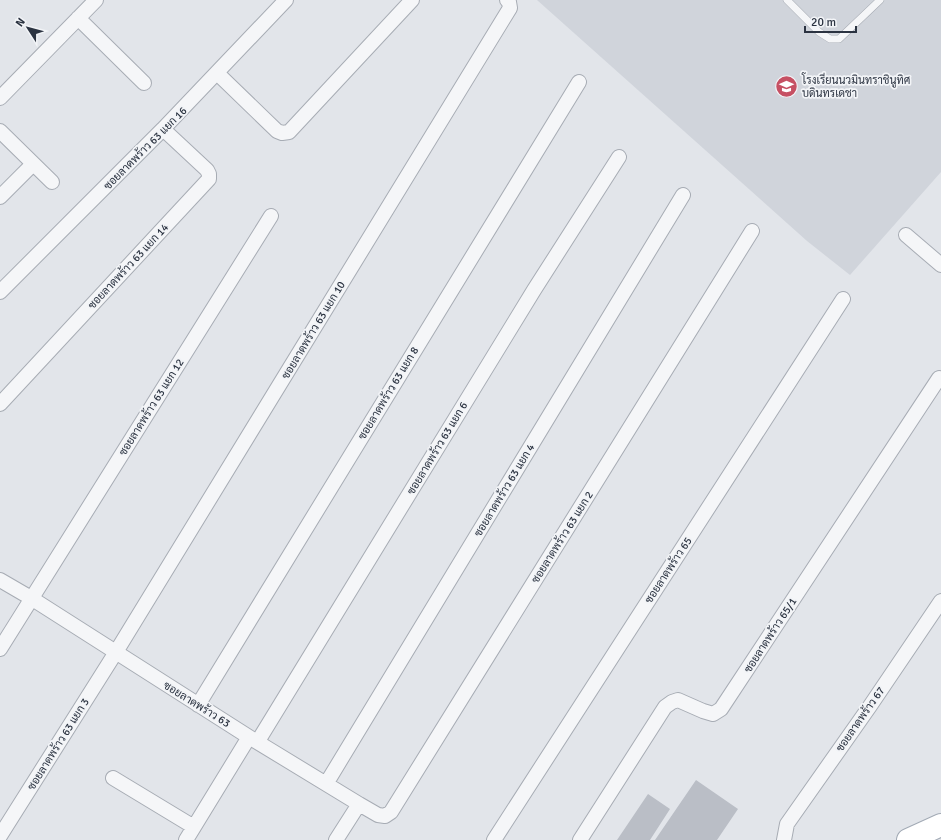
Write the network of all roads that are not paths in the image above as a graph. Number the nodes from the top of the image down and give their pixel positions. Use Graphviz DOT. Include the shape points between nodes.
graph roads {
  1 [pos="96,0"];
  2 [pos="286,0"];
  3 [pos="412,0"];
  4 [pos="787,0"];
  5 [pos="880,0"];
  6 [pos="508,4"];
  7 [pos="78,18"];
  8 [pos="217,73"];
  9 [pos="579,82"];
  10 [pos="144,83"];
  11 [pos="0,98"];
  12 [pos="164,130"];
  13 [pos="0,131"];
  14 [pos="619,157"];
  15 [pos="34,164"];
  16 [pos="52,182"];
  17 [pos="683,196"];
  18 [pos="0,198"];
  19 [pos="271,216"];
  20 [pos="752,232"];
  21 [pos="906,235"];
  22 [pos="941,265"];
  23 [pos="0,292"];
  24 [pos="843,299"];
  25 [pos="939,378"];
  26 [pos="0,404"];
  27 [pos="0,580"];
  28 [pos="31,598"];
  29 [pos="941,601"];
  30 [pos="0,649"];
  31 [pos="116,652"];
  32 [pos="198,705"];
  33 [pos="253,739"];
  34 [pos="113,778"];
  35 [pos="326,784"];
  36 [pos="359,804"];
  37 [pos="941,825"];
  38 [pos="194,827"];
  39 [pos="0,836"];
  40 [pos="186,840"];
  41 [pos="336,840"];
  42 [pos="494,840"];
  43 [pos="580,840"];
  44 [pos="784,840"];
  45 [pos="908,840"];
  1 -- 7 [label="street"];
  2 -- 8 [label="street, ซอยลาดพร้าว 63 แยก 16"];
  3 -- 8 [label="street" via="289,132 277,131"];
  4 -- 5 [label="lane" via="819,32 830,39 839,39"];
  6 -- 31 [label="street, ซอยลาดพร้าว 63 แยก 10"];
  7 -- 10 [label="street"];
  7 -- 11 [label="street"];
  8 -- 12 [label="street, ซอยลาดพร้าว 63 แยก 16"];
  9 -- 32 [label="street, ซอยลาดพร้าว 63 แยก 8"];
  12 -- 23 [label="street, ซอยลาดพร้าว 63 แยก 16"];
  12 -- 26 [label="street, ซอยลาดพร้าว 63 แยก 14" via="207,170 209,179"];
  13 -- 15 [label="street"];
  14 -- 33 [label="street, ซอยลาดพร้าว 63 แยก 6"];
  15 -- 16 [label="street"];
  15 -- 18 [label="street"];
  17 -- 35 [label="street, ซอยลาดพร้าว 63 แยก 4"];
  19 -- 28 [label="street, ซอยลาดพร้าว 63 แยก 12"];
  20 -- 36 [label="street, ซอยลาดพร้าว 63 แยก 2" via="391,812 385,816 378,815"];
  21 -- 22 [label="street"];
  24 -- 42 [label="street, ซอยลาดพร้าว 65"];
  25 -- 43 [label="street, ซอยลาดพร้าว 65/1" via="721,709 713,714 703,712 678,700 665,707"];
  27 -- 28 [label="street, ซอยลาดพร้าว 63"];
  28 -- 30 [label="street, ซอยลาดพร้าว 63 แยก 12"];
  28 -- 31 [label="street, ซอยลาดพร้าว 63"];
  29 -- 44 [label="street, ซอยลาดพร้าว 67" via="790,819"];
  31 -- 32 [label="street, ซอยลาดพร้าว 63"];
  31 -- 39 [label="street, ซอยลาดพร้าว 63 แยก 3"];
  32 -- 33 [label="street, ซอยลาดพร้าว 63"];
  33 -- 35 [label="street, ซอยลาดพร้าว 63"];
  33 -- 38 [label="street, ซอยลาดพร้าว 63 แยก 6"];
  34 -- 38 [label="street"];
  35 -- 36 [label="street, ซอยลาดพร้าว 63"];
  36 -- 41 [label="street"];
  37 -- 45 [label="main road"];
  38 -- 40 [label="street, ซอยลาดพร้าว 63 แยก 6"];
}
